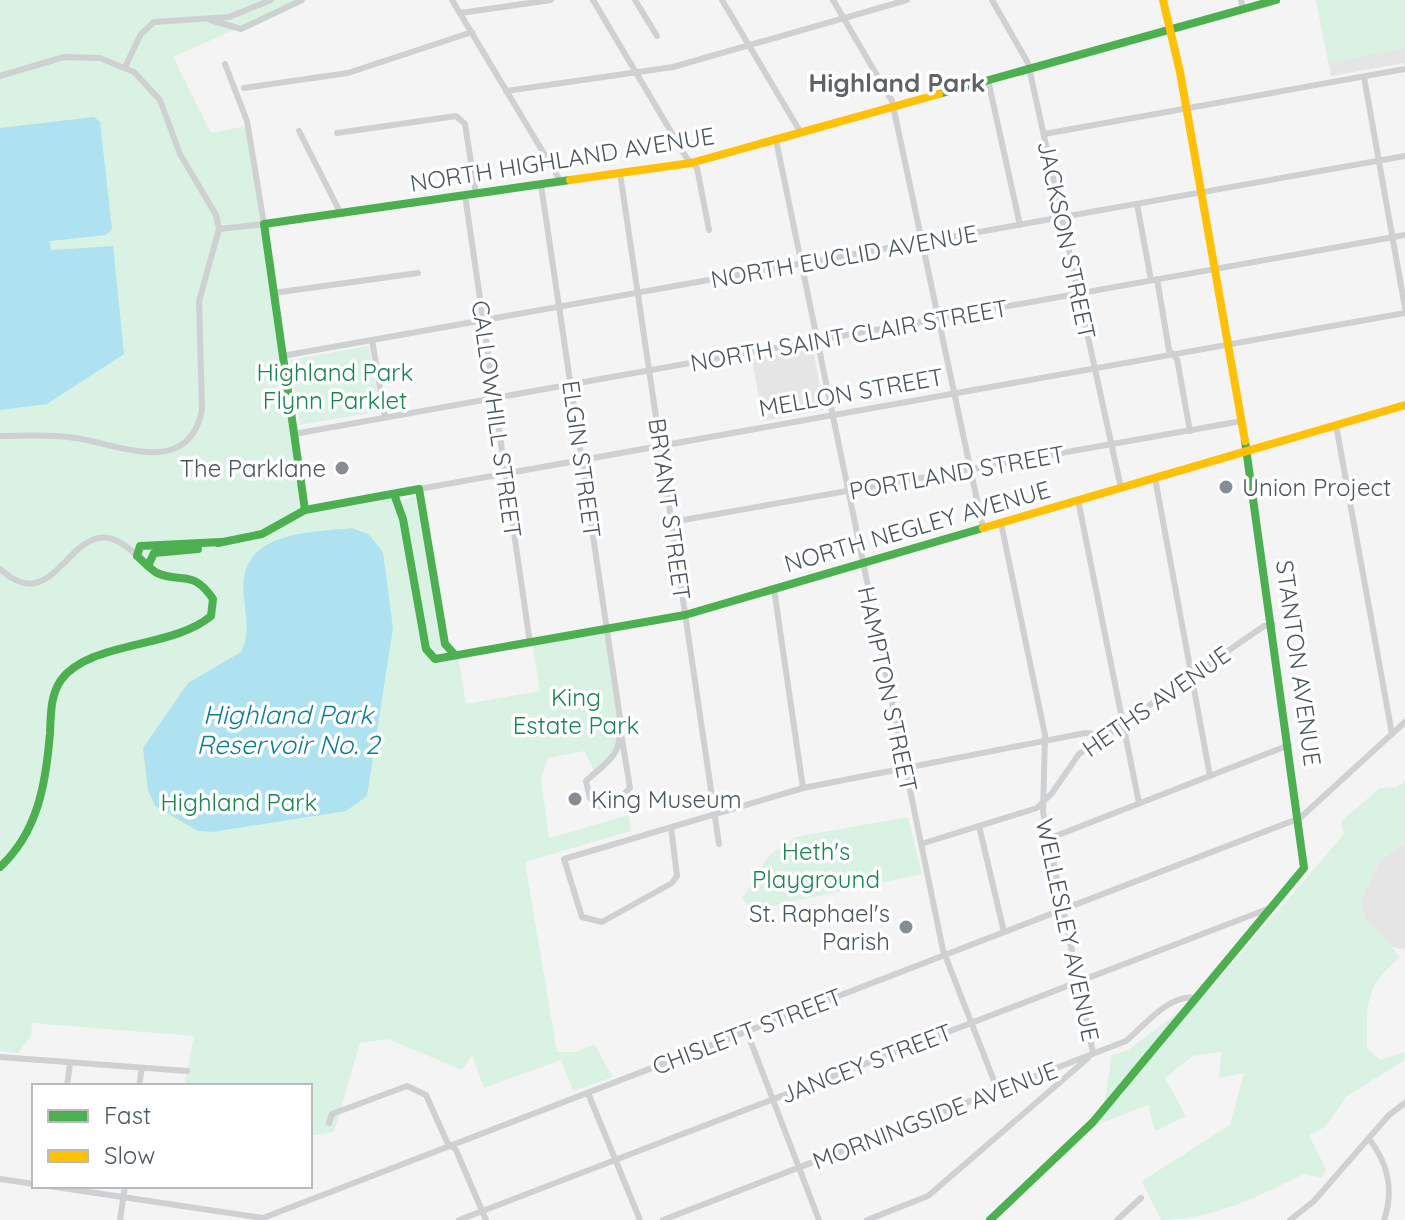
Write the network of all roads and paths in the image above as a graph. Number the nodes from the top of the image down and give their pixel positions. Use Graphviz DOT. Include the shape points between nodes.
graph roads {
  1 [pos="269,0"];
  2 [pos="302,0"];
  3 [pos="452,0"];
  4 [pos="551,0"];
  5 [pos="593,0"];
  6 [pos="635,0"];
  7 [pos="722,0"];
  8 [pos="833,0"];
  9 [pos="907,0"];
  10 [pos="992,0"];
  11 [pos="1163,0"];
  12 [pos="1276,0"];
  13 [pos="1242,5"];
  14 [pos="460,13"];
  15 [pos="844,18"];
  16 [pos="207,19"];
  17 [pos="1171,29"];
  18 [pos="472,32"];
  19 [pos="657,36"];
  20 [pos="749,45"];
  21 [pos="225,64"];
  22 [pos="125,67"];
  23 [pos="1029,69"];
  24 [pos="1405,69"];
  25 [pos="636,72"];
  26 [pos="0,76"];
  27 [pos="1364,77"];
  28 [pos="988,80"];
  29 [pos="244,88"];
  30 [pos="506,91"];
  31 [pos="894,107"];
  32 [pos="1186,108"];
  33 [pos="299,131"];
  34 [pos="337,133"];
  35 [pos="801,133"];
  36 [pos="1044,134"];
  37 [pos="776,140"];
  38 [pos="1405,156"];
  39 [pos="1379,161"];
  40 [pos="691,163"];
  41 [pos="620,173"];
  42 [pos="561,182"];
  43 [pos="541,185"];
  44 [pos="1201,193"];
  45 [pos="476,194"];
  46 [pos="465,195"];
  47 [pos="1137,204"];
  48 [pos="341,214"];
  49 [pos="1062,217"];
  50 [pos="264,224"];
  51 [pos="1020,225"];
  52 [pos="219,229"];
  53 [pos="709,230"];
  54 [pos="1405,235"];
  55 [pos="1392,238"];
  56 [pos="922,242"];
  57 [pos="802,264"];
  58 [pos="1215,269"];
  59 [pos="418,273"];
  60 [pos="1154,280"];
  61 [pos="273,293"];
  62 [pos="638,293"];
  63 [pos="1079,294"];
  64 [pos="559,307"];
  65 [pos="1405,311"];
  66 [pos="938,319"];
  67 [pos="483,320"];
  68 [pos="372,340"];
  69 [pos="818,340"];
  70 [pos="1228,345"];
  71 [pos="1173,354"];
  72 [pos="282,356"];
  73 [pos="1095,368"];
  74 [pos="649,371"];
  75 [pos="571,385"];
  76 [pos="954,394"];
  77 [pos="494,398"];
  78 [pos="1405,405"];
  79 [pos="833,415"];
  80 [pos="385,417"];
  81 [pos="1242,421"];
  82 [pos="1336,425"];
  83 [pos="1190,431"];
  84 [pos="294,434"];
  85 [pos="0,436"];
  86 [pos="1112,444"];
  87 [pos="660,445"];
  88 [pos="1247,451"];
  89 [pos="582,460"];
  90 [pos="969,469"];
  91 [pos="505,474"];
  92 [pos="1155,478"];
  93 [pos="1121,488"];
  94 [pos="419,489"];
  95 [pos="849,491"];
  96 [pos="394,494"];
  97 [pos="1078,500"];
  98 [pos="305,510"];
  99 [pos="672,522"];
  100 [pos="1001,523"];
  101 [pos="983,528"];
  102 [pos="221,542"];
  103 [pos="137,556"];
  104 [pos="863,563"];
  105 [pos="148,566"];
  106 [pos="0,569"];
  107 [pos="774,589"];
  108 [pos="685,615"];
  109 [pos="1273,624"];
  110 [pos="607,629"];
  111 [pos="530,643"];
  112 [pos="455,656"];
  113 [pos="1191,676"];
  114 [pos="1405,722"];
  115 [pos="1122,724"];
  116 [pos="621,733"];
  117 [pos="1392,734"];
  118 [pos="1105,735"];
  119 [pos="1045,741"];
  120 [pos="1289,745"];
  121 [pos="613,759"];
  122 [pos="627,760"];
  123 [pos="905,768"];
  124 [pos="1210,776"];
  125 [pos="803,788"];
  126 [pos="1042,803"];
  127 [pos="1139,803"];
  128 [pos="715,815"];
  129 [pos="1300,818"];
  130 [pos="979,826"];
  131 [pos="671,827"];
  132 [pos="1048,839"];
  133 [pos="719,844"];
  134 [pos="921,844"];
  135 [pos="0,867"];
  136 [pos="1272,907"];
  137 [pos="1063,910"];
  138 [pos="1004,932"];
  139 [pos="945,955"];
  140 [pos="1078,981"];
  141 [pos="1196,998"];
  142 [pos="971,1022"];
  143 [pos="747,1032"];
  144 [pos="1093,1053"];
  145 [pos="0,1057"];
  146 [pos="70,1063"];
  147 [pos="142,1068"];
  148 [pos="187,1071"];
  149 [pos="67,1084"];
  150 [pos="139,1084"];
  151 [pos="998,1091"];
  152 [pos="588,1093"];
  153 [pos="772,1100"];
  154 [pos="1405,1103"];
  155 [pos="329,1123"];
  156 [pos="1369,1139"];
  157 [pos="452,1146"];
  158 [pos="616,1160"];
  159 [pos="799,1168"];
  160 [pos="0,1179"];
  161 [pos="32,1184"];
  162 [pos="64,1188"];
  163 [pos="125,1188"];
  164 [pos="124,1197"];
  165 [pos="1141,1198"];
  166 [pos="482,1211"];
  167 [pos="263,1219"];
  168 [pos="120,1220"];
  169 [pos="459,1220"];
  170 [pos="486,1220"];
  171 [pos="640,1220"];
  172 [pos="663,1220"];
  173 [pos="819,1220"];
  174 [pos="867,1220"];
  175 [pos="990,1220"];
  176 [pos="1117,1220"];
  177 [pos="1290,1220"];
  178 [pos="1384,1220"];
  1 -- 16 [label="street" via="229,17"];
  2 -- 16 [label="street" via="241,29"];
  3 -- 14 [label="street"];
  4 -- 14 [label="street"];
  5 -- 25 [label="street"];
  6 -- 19 [label="street"];
  7 -- 20 [label="street"];
  8 -- 15 [label="street"];
  9 -- 15 [label="street"];
  10 -- 23 [label="street, JACKSON STREET"];
  11 -- 17 [label="main road, STANTON AVENUE"];
  12 -- 13 [label="main road, NORTH HIGHLAND AVENUE"];
  13 -- 17 [label="main road, NORTH HIGHLAND AVENUE"];
  14 -- 18 [label="street"];
  15 -- 20 [label="street"];
  15 -- 31 [label="street"];
  16 -- 22 [label="street" via="150,24"];
  17 -- 23 [label="main road, NORTH HIGHLAND AVENUE"];
  17 -- 32 [label="main road, STANTON AVENUE"];
  18 -- 29 [label="street" via="348,73"];
  18 -- 30 [label="street"];
  20 -- 25 [label="street"];
  20 -- 35 [label="street"];
  21 -- 50 [label="street" via="247,121"];
  22 -- 26 [label="street" via="72,56"];
  22 -- 52 [label="street" via="160,100 184,163"];
  23 -- 28 [label="main road, NORTH HIGHLAND AVENUE"];
  23 -- 36 [label="street, JACKSON STREET"];
  24 -- 27 [label="street"];
  25 -- 30 [label="street"];
  25 -- 40 [label="street"];
  27 -- 32 [label="street"];
  27 -- 39 [label="street"];
  28 -- 31 [label="main road, NORTH HIGHLAND AVENUE"];
  28 -- 51 [label="street"];
  30 -- 42 [label="street"];
  31 -- 35 [label="main road, NORTH HIGHLAND AVENUE"];
  31 -- 56 [label="street"];
  32 -- 36 [label="street"];
  32 -- 44 [label="main road, STANTON AVENUE"];
  33 -- 48 [label="street"];
  34 -- 45 [label="street" via="462,118"];
  35 -- 37 [label="main road, NORTH HIGHLAND AVENUE"];
  36 -- 49 [label="street, JACKSON STREET"];
  37 -- 40 [label="main road, NORTH HIGHLAND AVENUE"];
  37 -- 57 [label="street, HAMPTON STREET"];
  38 -- 39 [label="street, NORTH EUCLID AVENUE"];
  39 -- 44 [label="street, NORTH EUCLID AVENUE"];
  39 -- 55 [label="street"];
  40 -- 41 [label="main road, NORTH HIGHLAND AVENUE"];
  40 -- 53 [label="street" via="697,168"];
  41 -- 42 [label="main road, NORTH HIGHLAND AVENUE"];
  41 -- 62 [label="street, BRYANT STREET"];
  42 -- 43 [label="main road, NORTH HIGHLAND AVENUE"];
  43 -- 45 [label="main road, NORTH HIGHLAND AVENUE"];
  43 -- 64 [label="street, ELGIN STREET"];
  44 -- 47 [label="street, NORTH EUCLID AVENUE"];
  44 -- 58 [label="main road, STANTON AVENUE"];
  45 -- 46 [label="main road, NORTH HIGHLAND AVENUE"];
  46 -- 48 [label="main road, NORTH HIGHLAND AVENUE"];
  46 -- 67 [label="street, CALLOWHILL STREET"];
  47 -- 49 [label="street, NORTH EUCLID AVENUE"];
  47 -- 60 [label="street"];
  48 -- 50 [label="main road, NORTH HIGHLAND AVENUE"];
  49 -- 51 [label="street, NORTH EUCLID AVENUE"];
  49 -- 63 [label="street, JACKSON STREET"];
  50 -- 52 [label="street, NORTH HIGHLAND AVENUE"];
  50 -- 61 [label="main road"];
  51 -- 56 [label="street, NORTH EUCLID AVENUE"];
  52 -- 85 [label="street" via="199,301 202,410 185,441 165,451 139,453 68,437"];
  54 -- 55 [label="street, NORTH SAINT CLAIR STREET"];
  55 -- 58 [label="street, NORTH SAINT CLAIR STREET"];
  55 -- 65 [label="street"];
  56 -- 57 [label="street, NORTH EUCLID AVENUE"];
  56 -- 66 [label="street"];
  57 -- 62 [label="street, NORTH EUCLID AVENUE"];
  57 -- 69 [label="street, HAMPTON STREET"];
  58 -- 60 [label="street, NORTH SAINT CLAIR STREET"];
  58 -- 70 [label="main road, STANTON AVENUE"];
  59 -- 61 [label="street"];
  60 -- 63 [label="street, NORTH SAINT CLAIR STREET"];
  60 -- 71 [label="street"];
  61 -- 72 [label="main road"];
  62 -- 64 [label="street, NORTH EUCLID AVENUE"];
  62 -- 74 [label="street, BRYANT STREET"];
  63 -- 66 [label="street, NORTH SAINT CLAIR STREET"];
  63 -- 73 [label="street, JACKSON STREET"];
  64 -- 67 [label="street, NORTH EUCLID AVENUE"];
  64 -- 75 [label="street, ELGIN STREET"];
  65 -- 70 [label="street, MELLON STREET"];
  66 -- 69 [label="street, NORTH SAINT CLAIR STREET"];
  66 -- 76 [label="street"];
  67 -- 68 [label="street, NORTH EUCLID AVENUE"];
  67 -- 77 [label="street, CALLOWHILL STREET"];
  68 -- 72 [label="street, NORTH EUCLID AVENUE"];
  68 -- 80 [label="street"];
  69 -- 74 [label="street, NORTH SAINT CLAIR STREET"];
  69 -- 79 [label="street, HAMPTON STREET"];
  70 -- 71 [label="street, MELLON STREET"];
  70 -- 81 [label="main road, STANTON AVENUE"];
  71 -- 73 [label="street, MELLON STREET"];
  71 -- 83 [label="street"];
  72 -- 84 [label="main road"];
  73 -- 76 [label="street, MELLON STREET"];
  73 -- 86 [label="street, JACKSON STREET"];
  74 -- 75 [label="street, NORTH SAINT CLAIR STREET"];
  74 -- 87 [label="street, BRYANT STREET"];
  75 -- 77 [label="street, NORTH SAINT CLAIR STREET"];
  75 -- 89 [label="street, ELGIN STREET"];
  76 -- 79 [label="street, MELLON STREET"];
  76 -- 90 [label="street"];
  77 -- 80 [label="street, NORTH SAINT CLAIR STREET"];
  77 -- 91 [label="street, CALLOWHILL STREET"];
  78 -- 82 [label="main road, NORTH NEGLEY AVENUE"];
  79 -- 87 [label="street, MELLON STREET"];
  79 -- 95 [label="street, HAMPTON STREET"];
  80 -- 84 [label="street, NORTH SAINT CLAIR STREET"];
  81 -- 83 [label="street, PORTLAND STREET"];
  81 -- 88 [label="main road, STANTON AVENUE"];
  82 -- 88 [label="main road, NORTH NEGLEY AVENUE"];
  82 -- 117 [label="street"];
  83 -- 86 [label="street, PORTLAND STREET"];
  84 -- 98 [label="main road"];
  86 -- 90 [label="street, PORTLAND STREET"];
  86 -- 93 [label="street, JACKSON STREET"];
  87 -- 89 [label="street, MELLON STREET"];
  87 -- 99 [label="street, BRYANT STREET"];
  88 -- 92 [label="main road, NORTH NEGLEY AVENUE"];
  88 -- 109 [label="main road, STANTON AVENUE"];
  89 -- 91 [label="street, MELLON STREET"];
  89 -- 110 [label="street, ELGIN STREET"];
  90 -- 95 [label="street, PORTLAND STREET"];
  90 -- 101 [label="street"];
  91 -- 94 [label="street, MELLON STREET"];
  91 -- 111 [label="street, CALLOWHILL STREET"];
  92 -- 93 [label="main road, NORTH NEGLEY AVENUE"];
  92 -- 113 [label="street"];
  93 -- 97 [label="main road, NORTH NEGLEY AVENUE"];
  94 -- 96 [label="main road, MELLON STREET"];
  94 -- 112 [label="main road" via="445,644"];
  95 -- 99 [label="street, PORTLAND STREET"];
  95 -- 104 [label="street, HAMPTON STREET"];
  96 -- 98 [label="main road, MELLON STREET"];
  96 -- 112 [label="main road, NORTH NEGLEY AVENUE" via="426,649 435,659"];
  97 -- 100 [label="main road, NORTH NEGLEY AVENUE"];
  97 -- 115 [label="street"];
  98 -- 102 [label="main road, MELLON STREET" via="262,534"];
  99 -- 108 [label="street, BRYANT STREET"];
  100 -- 101 [label="main road, NORTH NEGLEY AVENUE"];
  100 -- 119 [label="street, WELLESLEY AVENUE"];
  101 -- 104 [label="main road, NORTH NEGLEY AVENUE"];
  102 -- 103 [label="main road" via="144,544"];
  102 -- 105 [label="main road" via="185,552 154,553"];
  103 -- 105 [label="main road"];
  103 -- 106 [label="street" via="125,544 98,537 79,545 45,581 25,583"];
  104 -- 107 [label="main road, NORTH NEGLEY AVENUE"];
  104 -- 123 [label="street, HAMPTON STREET"];
  105 -- 135 [label="main road" via="203,584 213,599 208,620 189,633 124,647 59,682 53,696 46,777 36,809 18,850"];
  107 -- 108 [label="main road, NORTH NEGLEY AVENUE"];
  107 -- 125 [label="street"];
  108 -- 110 [label="main road, NORTH NEGLEY AVENUE"];
  108 -- 128 [label="street, BRYANT STREET"];
  109 -- 113 [label="street, HETHS AVENUE"];
  109 -- 120 [label="main road, STANTON AVENUE"];
  110 -- 111 [label="main road, NORTH NEGLEY AVENUE"];
  110 -- 116 [label="street, ELGIN STREET"];
  111 -- 112 [label="main road, NORTH NEGLEY AVENUE"];
  113 -- 115 [label="street, HETHS AVENUE"];
  113 -- 124 [label="street"];
  114 -- 117 [label="street, CHISLETT STREET"];
  115 -- 118 [label="street, HETHS AVENUE"];
  115 -- 127 [label="street"];
  116 -- 121 [label="street, ELGIN STREET"];
  116 -- 122 [label="street, ELGIN STREET"];
  117 -- 129 [label="street, CHISLETT STREET"];
  118 -- 119 [label="street"];
  118 -- 126 [label="street, HETHS AVENUE" via="1079,754"];
  119 -- 123 [label="street"];
  119 -- 126 [label="street, WELLESLEY AVENUE"];
  120 -- 124 [label="street"];
  120 -- 129 [label="main road, STANTON AVENUE"];
  121 -- 122 [label="street"];
  121 -- 122 [label="street, ELGIN STREET" via="586,781 598,806 614,804 630,790"];
  123 -- 125 [label="street"];
  123 -- 134 [label="street, HAMPTON STREET"];
  124 -- 127 [label="street"];
  125 -- 128 [label="street"];
  126 -- 130 [label="street"];
  126 -- 132 [label="street, WELLESLEY AVENUE"];
  127 -- 132 [label="street"];
  128 -- 131 [label="street"];
  128 -- 133 [label="street, BRYANT STREET"];
  129 -- 136 [label="main road, STANTON AVENUE" via="1304,868"];
  129 -- 137 [label="street, CHISLETT STREET"];
  130 -- 134 [label="street"];
  130 -- 138 [label="street"];
  131 -- 131 [label="street" via="677,876 672,883 602,922 589,921 577,911 563,860"];
  132 -- 137 [label="street, WELLESLEY AVENUE"];
  134 -- 139 [label="street, HAMPTON STREET"];
  136 -- 140 [label="street, JANCEY STREET"];
  136 -- 141 [label="main road, STANTON AVENUE"];
  137 -- 138 [label="street, CHISLETT STREET"];
  137 -- 140 [label="street, WELLESLEY AVENUE"];
  138 -- 139 [label="street, CHISLETT STREET"];
  139 -- 142 [label="street, HAMPTON STREET"];
  139 -- 143 [label="street, CHISLETT STREET"];
  140 -- 142 [label="street, JANCEY STREET"];
  140 -- 144 [label="street, WELLESLEY AVENUE"];
  141 -- 144 [label="street, MORNINGSIDE AVENUE" via="1184,996 1126,1041"];
  141 -- 175 [label="main road, STANTON AVENUE" via="1093,1122"];
  142 -- 151 [label="street, HAMPTON STREET"];
  142 -- 153 [label="street, JANCEY STREET"];
  143 -- 152 [label="street, CHISLETT STREET"];
  143 -- 153 [label="street"];
  144 -- 151 [label="street, MORNINGSIDE AVENUE"];
  144 -- 174 [label="street" via="928,1196"];
  145 -- 146 [label="street"];
  146 -- 147 [label="street"];
  146 -- 149 [label="street"];
  147 -- 148 [label="street"];
  147 -- 150 [label="street"];
  151 -- 159 [label="street, MORNINGSIDE AVENUE"];
  152 -- 157 [label="street, CHISLETT STREET"];
  152 -- 158 [label="street"];
  153 -- 158 [label="street, JANCEY STREET"];
  153 -- 159 [label="street"];
  154 -- 156 [label="street"];
  155 -- 157 [label="street" via="332,1114 407,1086 426,1095"];
  156 -- 177 [label="street"];
  156 -- 178 [label="street" via="1389,1181"];
  157 -- 166 [label="street"];
  157 -- 167 [label="street, CHISLETT STREET"];
  158 -- 166 [label="street, JANCEY STREET"];
  158 -- 171 [label="street"];
  159 -- 172 [label="street, MORNINGSIDE AVENUE"];
  159 -- 173 [label="street"];
  160 -- 161 [label="street"];
  162 -- 164 [label="street, CHISLETT STREET"];
  163 -- 164 [label="street"];
  164 -- 167 [label="street, CHISLETT STREET"];
  164 -- 168 [label="street"];
  165 -- 176 [label="street"];
  166 -- 169 [label="street, JANCEY STREET"];
  166 -- 170 [label="street"];
}
